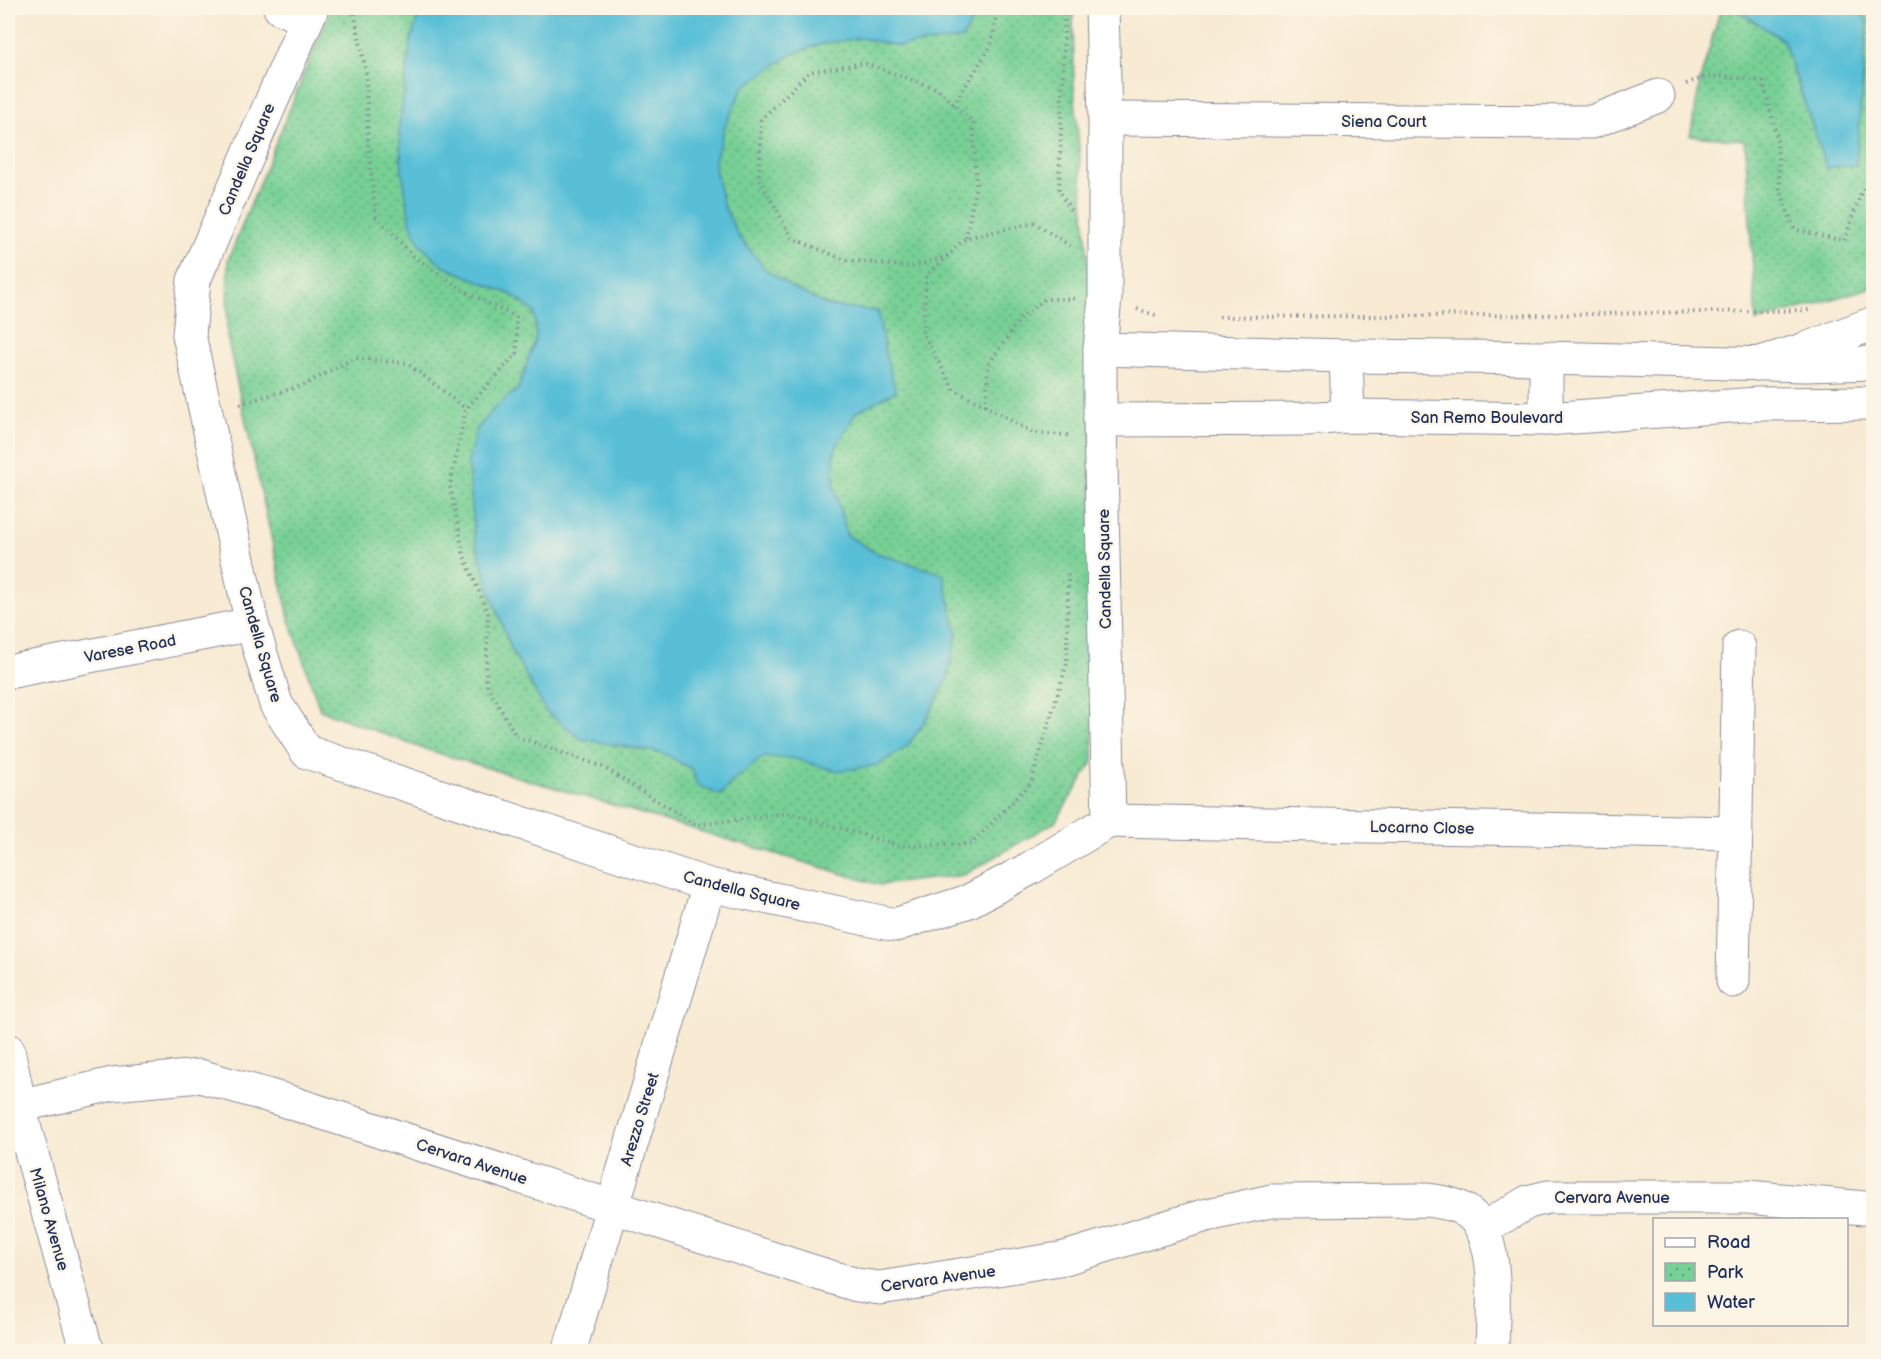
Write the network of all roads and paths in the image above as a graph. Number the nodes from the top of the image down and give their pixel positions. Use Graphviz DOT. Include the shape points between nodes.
graph roads {
  1 [pos="356,8"];
  2 [pos="998,8"];
  3 [pos="1065,8"];
  4 [pos="1102,8"];
  5 [pos="300,11"];
  6 [pos="1658,96"];
  7 [pos="953,105"];
  8 [pos="1105,118"];
  9 [pos="1874,177"];
  10 [pos="1076,219"];
  11 [pos="966,238"];
  12 [pos="1077,249"];
  13 [pos="948,256"];
  14 [pos="1091,294"];
  15 [pos="1816,310"];
  16 [pos="1210,317"];
  17 [pos="1163,318"];
  18 [pos="1874,323"];
  19 [pos="1100,349"];
  20 [pos="1346,356"];
  21 [pos="1546,358"];
  22 [pos="1874,363"];
  23 [pos="1757,364"];
  24 [pos="1874,403"];
  25 [pos="240,404"];
  26 [pos="986,406"];
  27 [pos="466,409"];
  28 [pos="1348,416"];
  29 [pos="1546,419"];
  30 [pos="1100,420"];
  31 [pos="1068,435"];
  32 [pos="1068,567"];
  33 [pos="252,624"];
  34 [pos="1739,647"];
  35 [pos="8,672"];
  36 [pos="1109,821"];
  37 [pos="1736,833"];
  38 [pos="709,885"];
  39 [pos="1733,981"];
  40 [pos="8,1050"];
  41 [pos="19,1106"];
  42 [pos="613,1207"];
  43 [pos="1864,1208"];
  44 [pos="1482,1229"];
  45 [pos="89,1352"];
  46 [pos="569,1352"];
  47 [pos="1492,1352"];
  1 -- 27 [label="path" via="366,72 368,145 376,216 414,257 464,291 516,318 517,353"];
  2 -- 7 [label="path" via="991,46"];
  3 -- 10 [label="path" via="1059,190"];
  4 -- 8 [label="main road, Candella Square"];
  5 -- 33 [label="main road, Candella Square" via="194,280 189,335"];
  6 -- 8 [label="main road, Siena Court" via="1592,122"];
  6 -- 9 [label="path" via="1701,77 1718,75 1763,82 1777,137 1780,190 1794,229 1844,241 1863,188"];
  7 -- 11 [label="path" via="973,123 976,185"];
  7 -- 13 [label="path" via="938,89 864,63 809,72 761,120 759,178 792,238 845,260 911,267"];
  8 -- 14 [label="main road, Candella Square"];
  11 -- 12 [label="path" via="1034,223"];
  11 -- 13 [label="path"];
  13 -- 26 [label="path" via="926,276 923,334 954,390"];
  14 -- 17 [label="path"];
  14 -- 19 [label="main road, Candella Square"];
  14 -- 26 [label="path" via="1077,300 1044,299 1019,320 988,365"];
  15 -- 16 [label="path"];
  18 -- 23 [label="main road"];
  19 -- 20 [label="main road"];
  19 -- 30 [label="main road, Candella Square"];
  20 -- 21 [label="main road"];
  20 -- 28 [label="main road"];
  21 -- 23 [label="main road"];
  21 -- 29 [label="main road"];
  22 -- 23 [label="main road"];
  24 -- 29 [label="main road, San Remo Boulevard" via="1757,404"];
  25 -- 27 [label="path" via="304,385 354,358 407,363"];
  26 -- 31 [label="path" via="1033,433"];
  27 -- 32 [label="path" via="450,486 464,556 488,613 486,683 516,736 603,767 696,825 789,813 900,846 971,844 1031,783 1067,663"];
  28 -- 29 [label="main road, San Remo Boulevard"];
  28 -- 30 [label="main road, San Remo Boulevard"];
  30 -- 36 [label="main road, Candella Square"];
  33 -- 35 [label="main road, Varese Road"];
  33 -- 38 [label="main road, Candella Square" via="276,704 308,752"];
  34 -- 37 [label="main road"];
  36 -- 37 [label="main road, Locarno Close"];
  36 -- 38 [label="main road, Candella Square" via="969,901 895,925"];
  37 -- 39 [label="main road"];
  38 -- 42 [label="main road, Arezzo Street"];
  40 -- 41 [label="main road, Milano Avenue"];
  41 -- 42 [label="main road, Cervara Avenue" via="112,1084 200,1076"];
  41 -- 45 [label="main road, Milano Avenue"];
  42 -- 44 [label="main road, Cervara Avenue" via="857,1285 880,1288 1065,1258 1203,1216 1271,1201 1427,1200 1449,1203 1470,1214"];
  42 -- 46 [label="main road, Arezzo Street"];
  43 -- 44 [label="main road, Cervara Avenue" via="1748,1197 1548,1197 1528,1202"];
  44 -- 47 [label="main road" via="1490,1250 1493,1285"];
}
